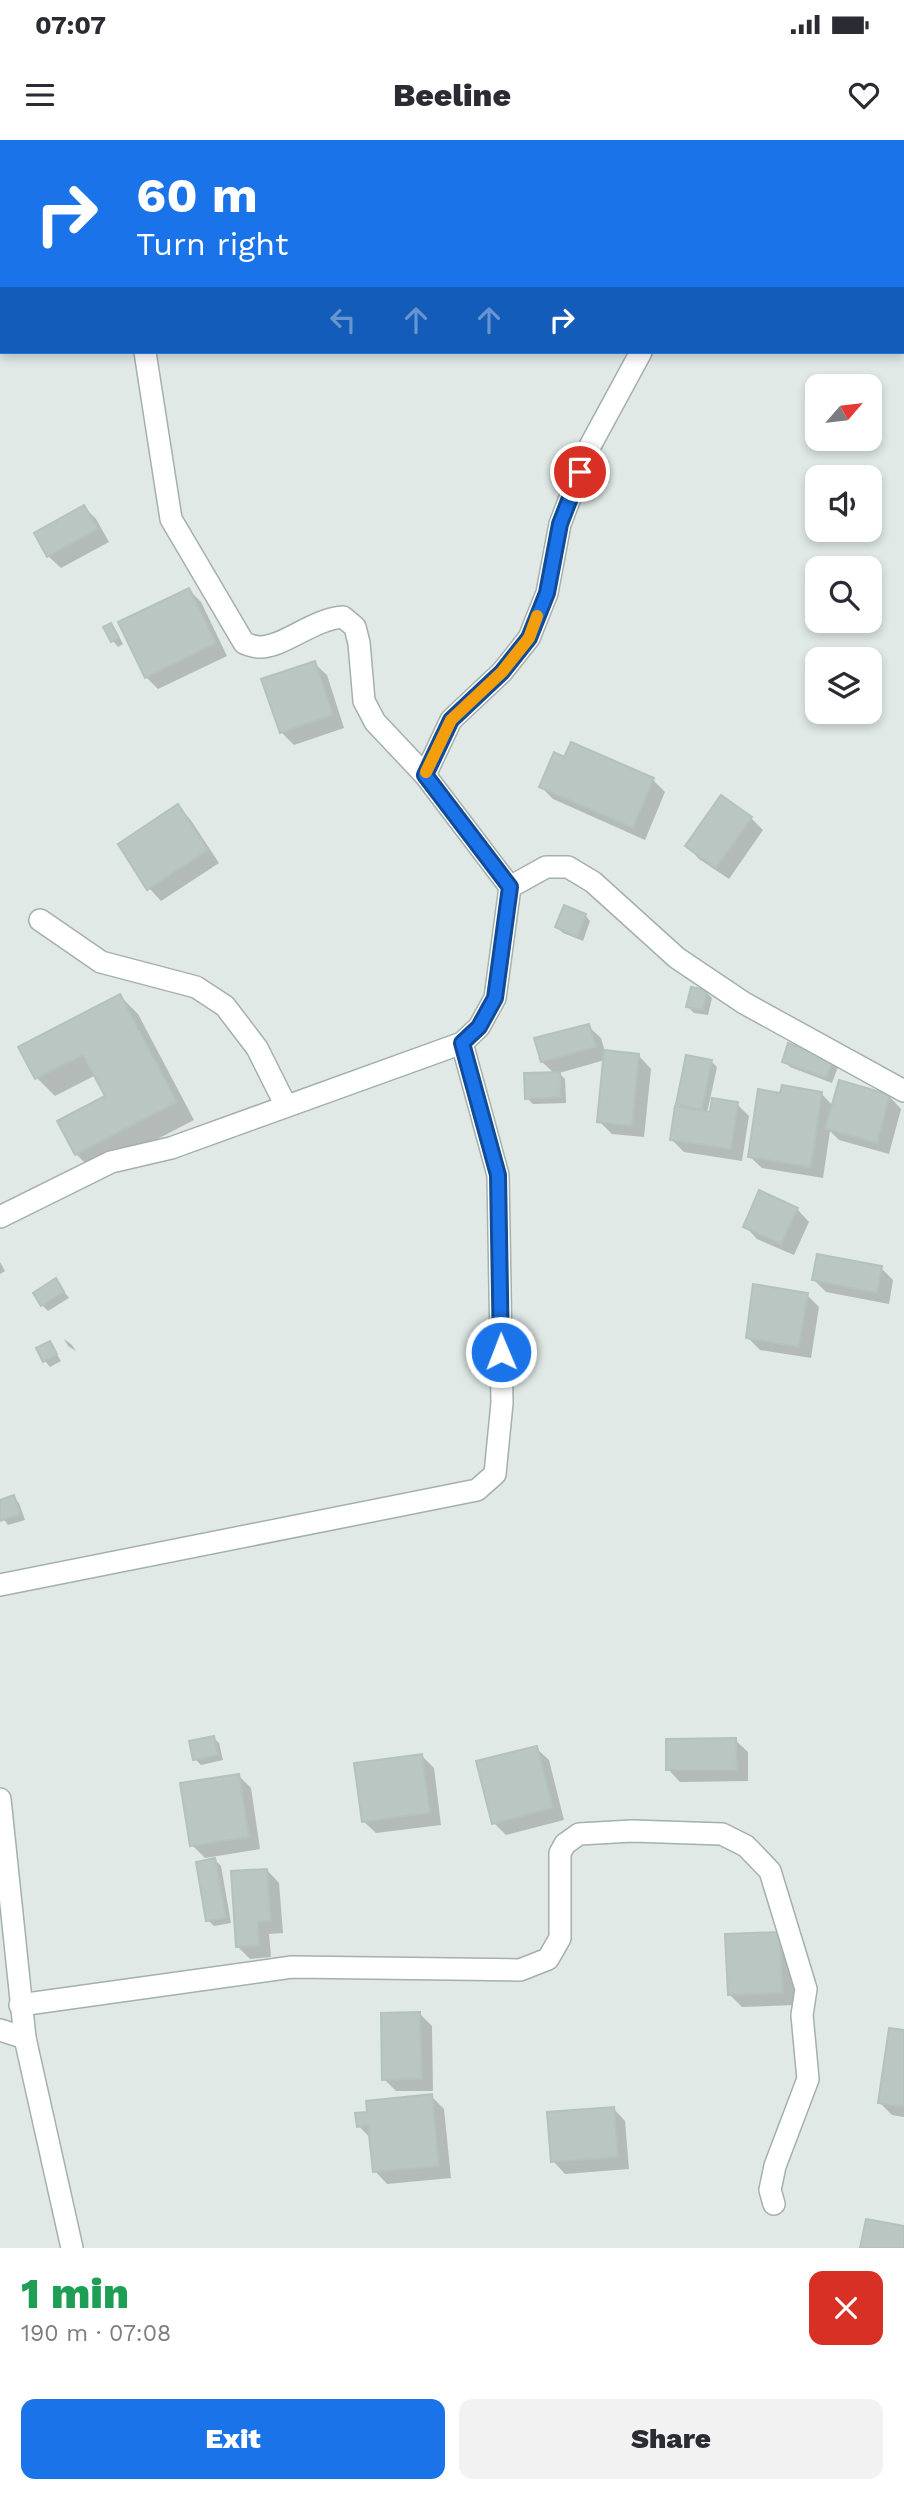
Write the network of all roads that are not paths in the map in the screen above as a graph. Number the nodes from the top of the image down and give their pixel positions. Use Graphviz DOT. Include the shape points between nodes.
graph roads {
  1 [pos="145,354"];
  2 [pos="640,354"];
  3 [pos="425,775"];
  4 [pos="510,887"];
  5 [pos="40,920"];
  6 [pos="462,1043"];
  7 [pos="904,1091"];
  8 [pos="286,1106"];
  9 [pos="0,1217"];
  10 [pos="0,1585"];
  11 [pos="0,1799"];
  12 [pos="20,2004"];
  13 [pos="0,2029"];
  14 [pos="25,2038"];
  15 [pos="774,2204"];
  16 [pos="72,2248"];
  1 -- 3 [label="street" via="171,519 244,643 259,648 329,618 342,617 355,627 364,701 375,722"];
  2 -- 3 [label="street" via="590,446 560,524 547,593 529,638 502,672 451,720"];
  3 -- 4 [label="street"];
  4 -- 6 [label="street" via="495,998 479,1027"];
  4 -- 7 [label="street" via="546,867 568,867 593,882 677,958 744,1003"];
  5 -- 8 [label="street" via="102,962 196,987 225,1006 257,1048"];
  6 -- 8 [label="street"];
  6 -- 10 [label="street" via="498,1175 502,1403 495,1474 477,1490"];
  8 -- 9 [label="street" via="172,1148 111,1162"];
  11 -- 12 [label="street"];
  12 -- 14 [label="street"];
  12 -- 15 [label="street" via="292,1967 520,1970 548,1959 560,1938 560,1853 579,1834 722,1834 746,1846 770,1871 806,1989 802,2015 808,2079 775,2166 770,2190"];
  13 -- 14 [label="street"];
  14 -- 16 [label="street"];
}
